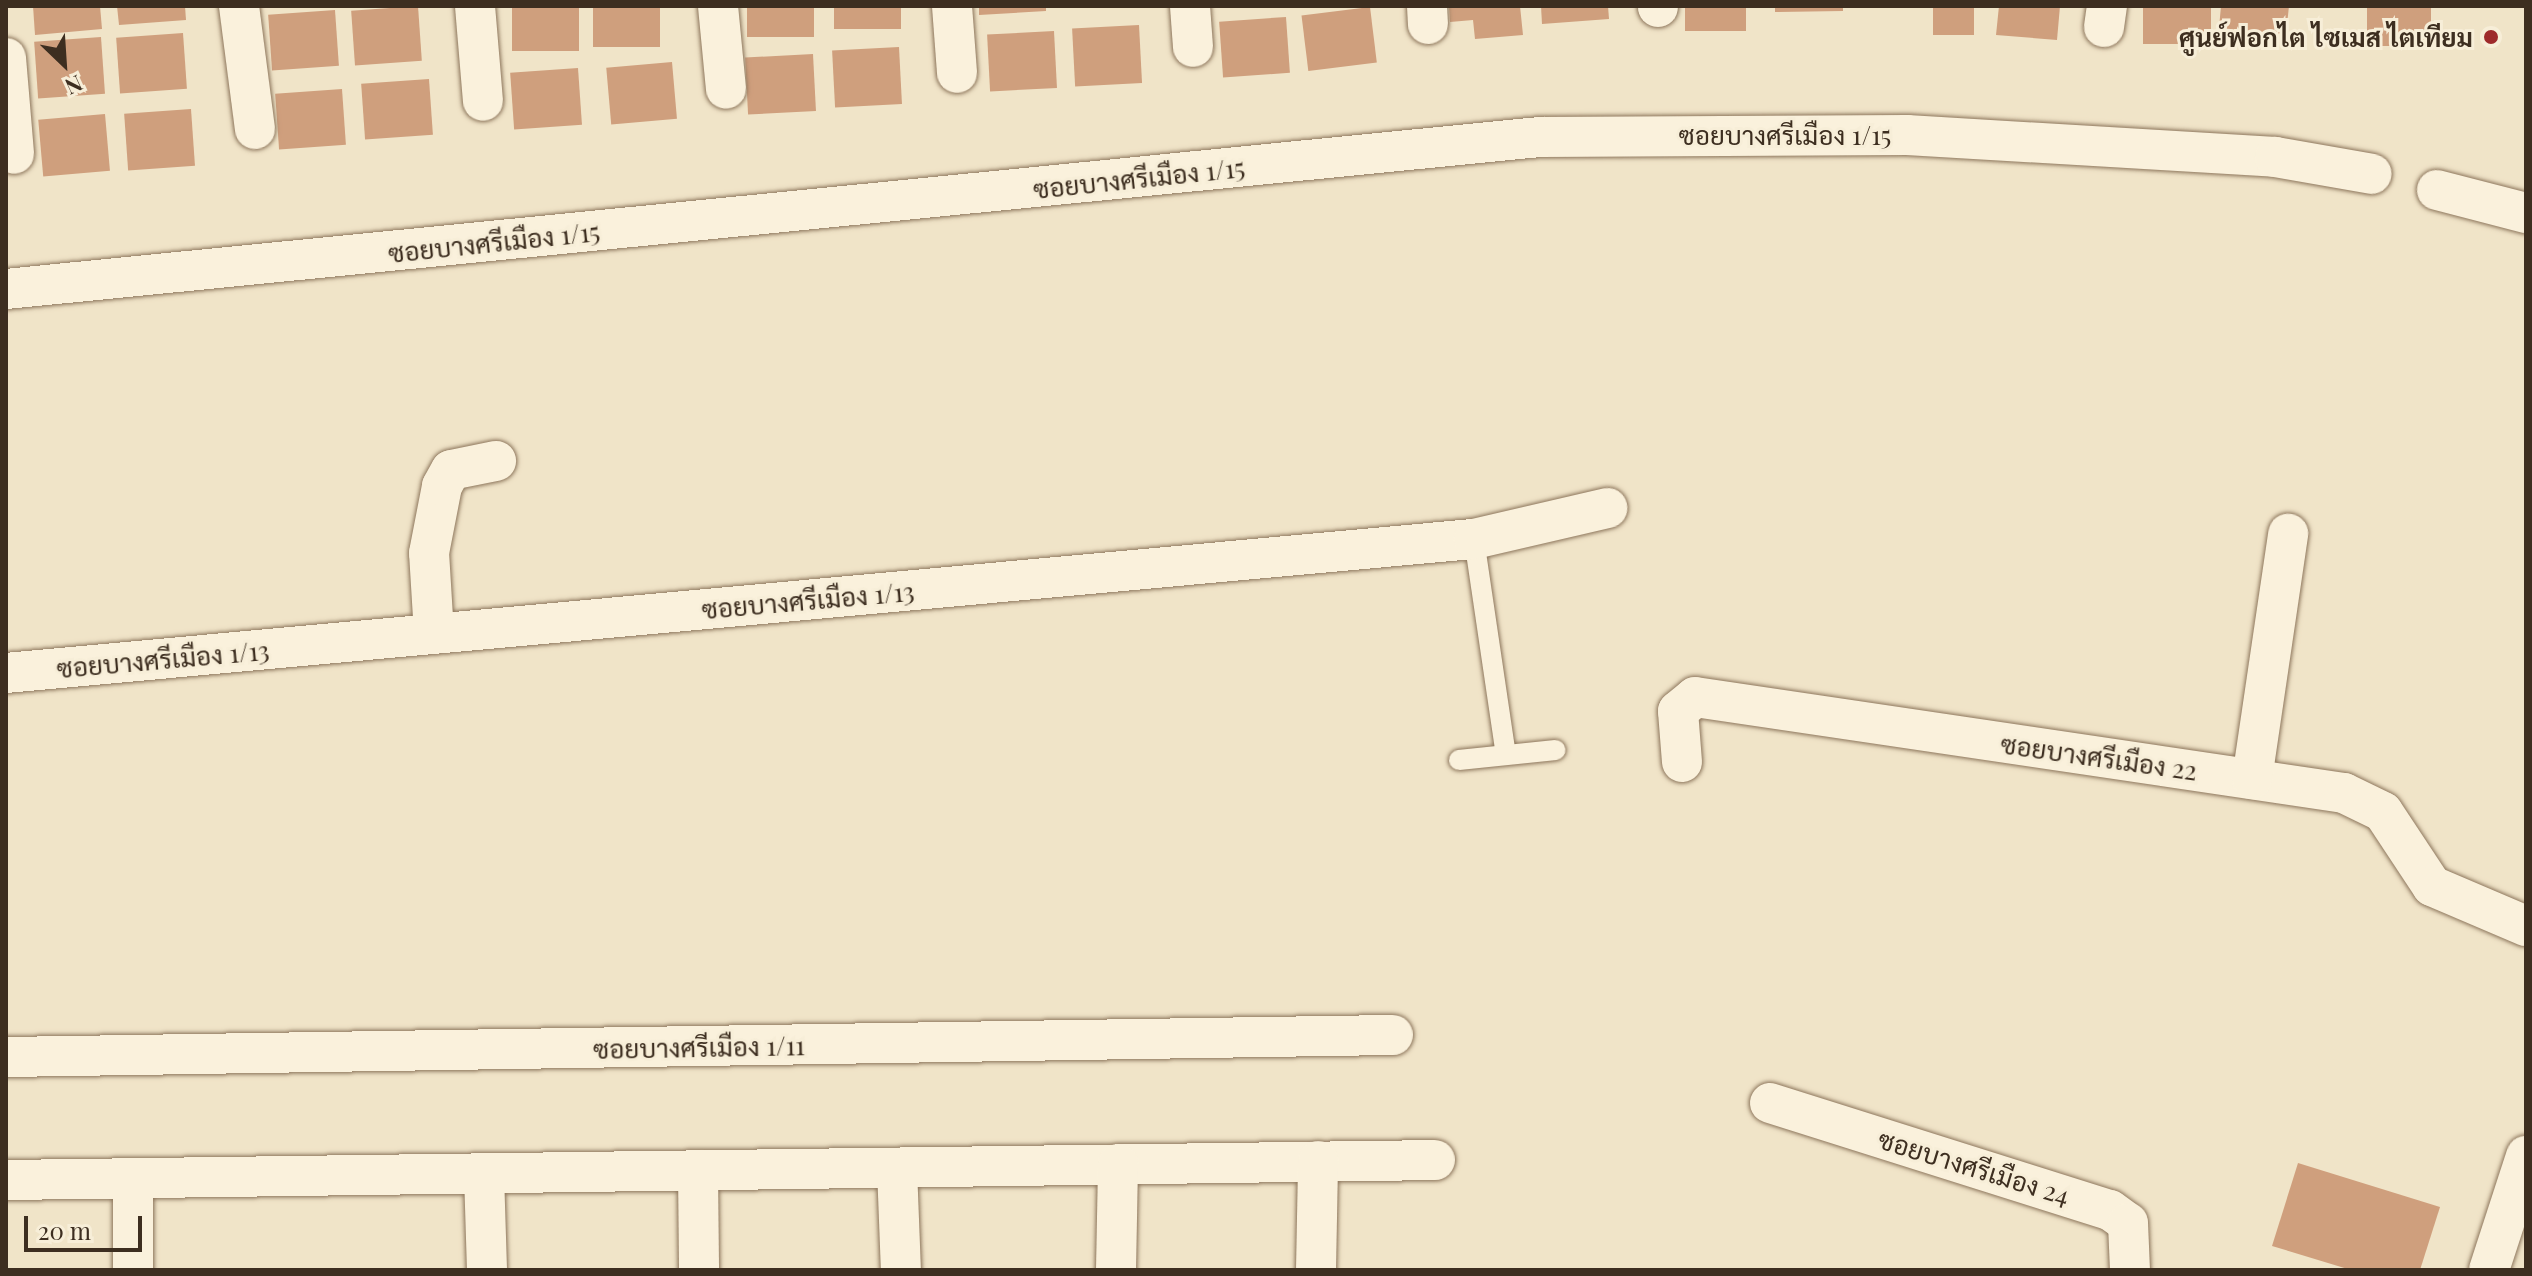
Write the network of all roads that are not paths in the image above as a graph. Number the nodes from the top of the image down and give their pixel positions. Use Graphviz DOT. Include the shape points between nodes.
graph roads {
  1 [pos="239,6"];
  2 [pos="475,6"];
  3 [pos="718,6"];
  4 [pos="952,6"];
  5 [pos="1190,6"];
  6 [pos="1193,47"];
  7 [pos="6,58"];
  8 [pos="957,73"];
  9 [pos="726,89"];
  10 [pos="483,101"];
  11 [pos="255,129"];
  12 [pos="14,154"];
  13 [pos="2372,174"];
  14 [pos="2437,190"];
  15 [pos="2526,213"];
  16 [pos="6,289"];
  17 [pos="496,461"];
  18 [pos="1607,508"];
  19 [pos="2288,534"];
  20 [pos="1474,539"];
  21 [pos="434,634"];
  22 [pos="6,673"];
  23 [pos="1555,750"];
  24 [pos="1506,755"];
  25 [pos="1459,760"];
  26 [pos="1682,762"];
  27 [pos="2252,779"];
  28 [pos="2526,926"];
  29 [pos="1393,1035"];
  30 [pos="6,1057"];
  31 [pos="1770,1103"];
  32 [pos="2526,1156"];
  33 [pos="1435,1160"];
  34 [pos="1318,1161"];
  35 [pos="1118,1164"];
  36 [pos="897,1168"];
  37 [pos="698,1170"];
  38 [pos="484,1174"];
  39 [pos="133,1179"];
  40 [pos="6,1180"];
  41 [pos="133,1270"];
  42 [pos="487,1270"];
  43 [pos="699,1270"];
  44 [pos="901,1270"];
  45 [pos="1116,1270"];
  46 [pos="1316,1270"];
  47 [pos="2130,1270"];
  48 [pos="2489,1270"];
  1 -- 11 [label="street"];
  2 -- 10 [label="street"];
  3 -- 9 [label="street"];
  4 -- 8 [label="street"];
  5 -- 6 [label="street"];
  7 -- 12 [label="street"];
  13 -- 16 [label="street, ซอยบางศรีเมือง 1/15" via="2275,157 1907,135 1541,137"];
  14 -- 15 [label="street"];
  17 -- 21 [label="street" via="451,470 442,486 429,553"];
  18 -- 20 [label="street, ซอยบางศรีเมือง 1/13"];
  19 -- 27 [label="street"];
  20 -- 21 [label="street, ซอยบางศรีเมือง 1/13"];
  20 -- 24 [label="lane"];
  21 -- 22 [label="street, ซอยบางศรีเมือง 1/13"];
  23 -- 24 [label="lane"];
  24 -- 25 [label="lane"];
  26 -- 27 [label="street, ซอยบางศรีเมือง 22" via="1678,711 1695,697"];
  27 -- 28 [label="street, ซอยบางศรีเมือง 22" via="2368,801 2432,886"];
  29 -- 30 [label="street, ซอยบางศรีเมือง 1/11"];
  31 -- 47 [label="street, ซอยบางศรีเมือง 24" via="2110,1210 2128,1223"];
  32 -- 48 [label="street"];
  33 -- 34 [label="street"];
  34 -- 35 [label="street"];
  34 -- 46 [label="street"];
  35 -- 36 [label="street"];
  35 -- 45 [label="street"];
  36 -- 37 [label="street"];
  36 -- 44 [label="street"];
  37 -- 38 [label="street"];
  37 -- 43 [label="street"];
  38 -- 39 [label="street"];
  38 -- 42 [label="street"];
  39 -- 40 [label="street"];
  39 -- 41 [label="street"];
}
